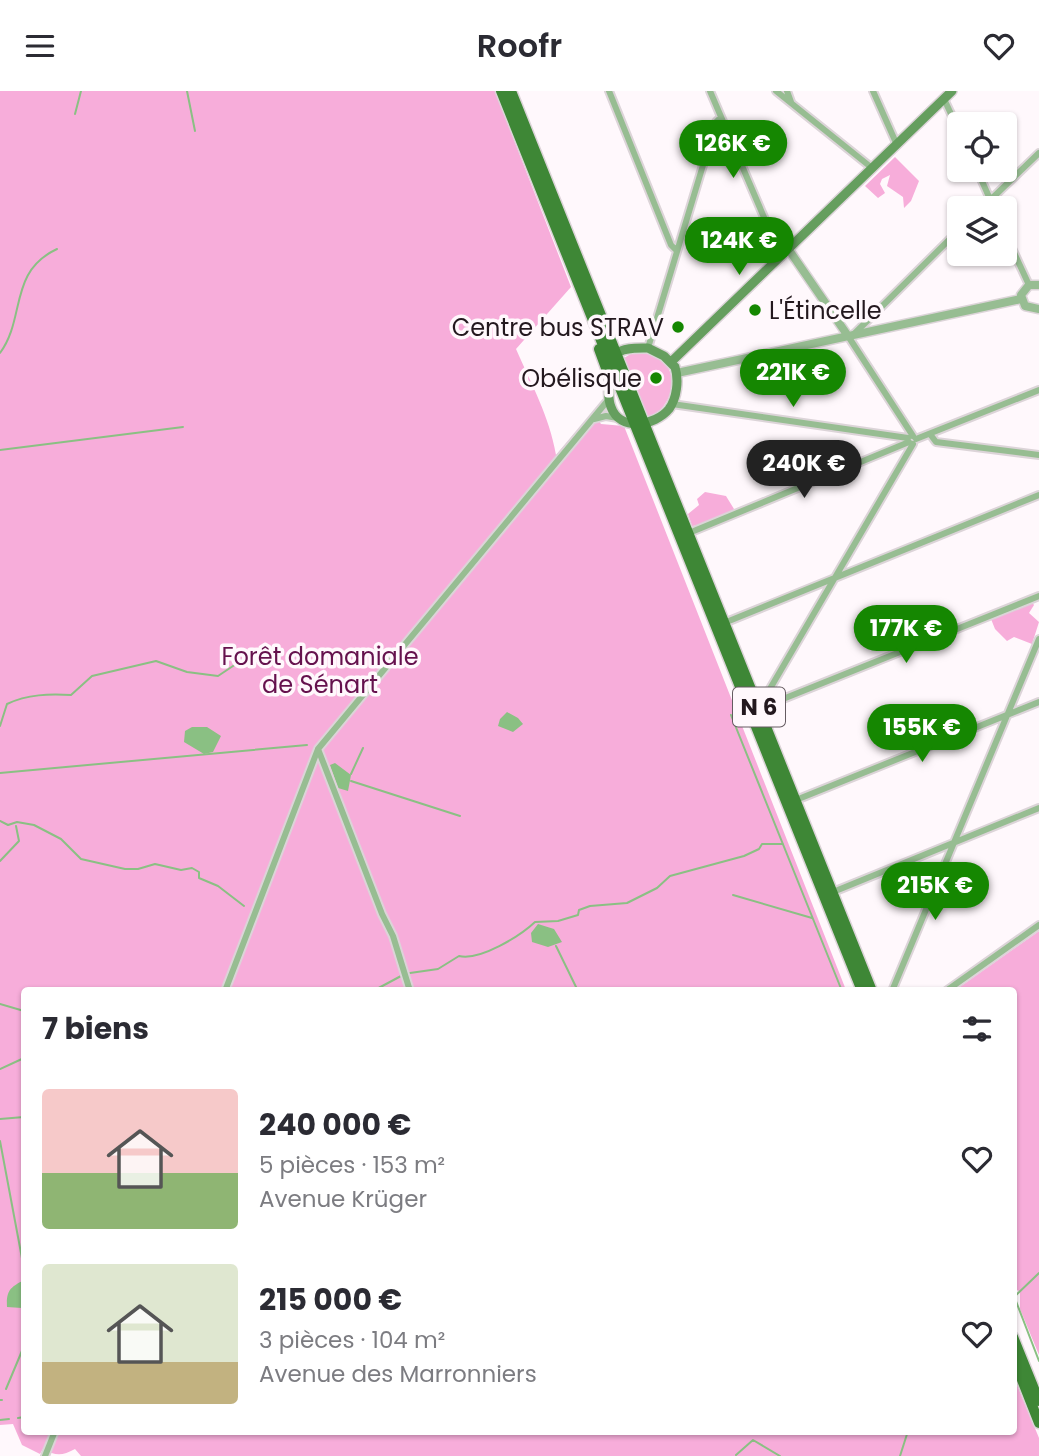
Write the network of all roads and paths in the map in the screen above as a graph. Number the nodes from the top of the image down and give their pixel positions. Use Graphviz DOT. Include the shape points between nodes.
graph roads {
  1 [pos="501,91"];
  2 [pos="511,91"];
  3 [pos="609,91"];
  4 [pos="710,91"];
  5 [pos="776,91"];
  6 [pos="787,91"];
  7 [pos="873,91"];
  8 [pos="952,91"];
  9 [pos="944,99"];
  10 [pos="792,104"];
  11 [pos="950,112"];
  12 [pos="721,117"];
  13 [pos="897,145"];
  14 [pos="1039,153"];
  15 [pos="872,169"];
  16 [pos="994,196"];
  17 [pos="947,242"];
  18 [pos="789,250"];
  19 [pos="677,251"];
  20 [pos="781,257"];
  21 [pos="1017,259"];
  22 [pos="1029,285"];
  23 [pos="1039,285"];
  24 [pos="1021,299"];
  25 [pos="1039,309"];
  26 [pos="595,321"];
  27 [pos="851,336"];
  28 [pos="648,348"];
  29 [pos="614,359"];
  30 [pos="671,362"];
  31 [pos="677,373"];
  32 [pos="610,379"];
  33 [pos="1039,390"];
  34 [pos="609,399"];
  35 [pos="672,404"];
  36 [pos="618,418"];
  37 [pos="594,419"];
  38 [pos="641,424"];
  39 [pos="930,434"];
  40 [pos="912,440"];
  41 [pos="1039,456"];
  42 [pos="1039,495"];
  43 [pos="689,533"];
  44 [pos="836,578"];
  45 [pos="1039,596"];
  46 [pos="724,623"];
  47 [pos="1039,639"];
  48 [pos="1039,702"];
  49 [pos="762,703"];
  50 [pos="1007,715"];
  51 [pos="318,749"];
  52 [pos="796,800"];
  53 [pos="1039,807"];
  54 [pos="954,843"];
  55 [pos="832,892"];
  56 [pos="1039,925"];
  57 [pos="227,987"];
  58 [pos="409,987"];
  59 [pos="860,987"];
  60 [pos="870,987"];
  61 [pos="894,987"];
  62 [pos="952,987"];
  63 [pos="1017,1347"];
  64 [pos="1017,1367"];
  65 [pos="1039,1401"];
  66 [pos="1039,1423"];
  67 [pos="53,1435"];
  68 [pos="45,1456"];
  1 -- 26 [label="main road, N 6"];
  2 -- 29 [label="main road, N 6"];
  3 -- 19 [label="street"];
  4 -- 12 [label="street"];
  5 -- 10 [label="street"];
  6 -- 10 [label="street"];
  7 -- 13 [label="street"];
  8 -- 9 [label="main road"];
  9 -- 11 [label="street"];
  9 -- 13 [label="main road"];
  10 -- 15 [label="street"];
  12 -- 19 [label="street"];
  12 -- 20 [label="street"];
  13 -- 15 [label="main road"];
  14 -- 16 [label="street"];
  15 -- 18 [label="main road"];
  17 -- 27 [label="street"];
  18 -- 20 [label="main road"];
  18 -- 27 [label="street"];
  19 -- 28 [label="street"];
  20 -- 30 [label="main road"];
  21 -- 22 [label="street"];
  22 -- 23 [label="street"];
  22 -- 24 [label="street"];
  24 -- 25 [label="street" via="1028,308"];
  24 -- 27 [label="street"];
  26 -- 29 [label="main road, N 6"];
  26 -- 32 [label="main road" via="593,330"];
  27 -- 31 [label="street"];
  27 -- 40 [label="street"];
  28 -- 29 [label="main road"];
  28 -- 30 [label="main road"];
  29 -- 32 [label="main road"];
  29 -- 38 [label="main road, N 6"];
  30 -- 31 [label="main road"];
  31 -- 35 [label="main road"];
  32 -- 34 [label="main road"];
  33 -- 39 [label="street"];
  34 -- 36 [label="main road"];
  34 -- 37 [label="street"];
  35 -- 38 [label="main road" via="663,415"];
  35 -- 40 [label="street"];
  36 -- 37 [label="street"];
  36 -- 38 [label="main road"];
  37 -- 51 [label="street"];
  38 -- 43 [label="main road, N 6"];
  38 -- 59 [label="main road, N 6"];
  39 -- 40 [label="street"];
  39 -- 41 [label="street" via="936,442"];
  40 -- 43 [label="street"];
  40 -- 44 [label="street"];
  42 -- 44 [label="street"];
  43 -- 46 [label="main road, N 6"];
  44 -- 46 [label="street"];
  44 -- 49 [label="street"];
  45 -- 49 [label="street"];
  46 -- 49 [label="main road, N 6"];
  47 -- 50 [label="street"];
  48 -- 50 [label="street"];
  49 -- 52 [label="main road, N 6"];
  50 -- 52 [label="street"];
  50 -- 54 [label="street"];
  51 -- 57 [label="street"];
  51 -- 58 [label="street"];
  52 -- 55 [label="main road, N 6"];
  53 -- 54 [label="street"];
  54 -- 55 [label="street"];
  54 -- 61 [label="street"];
  55 -- 60 [label="main road, N 6"];
  56 -- 62 [label="street"];
  63 -- 65 [label="main road"];
  64 -- 66 [label="main road"];
  67 -- 68 [label="street"];
}
